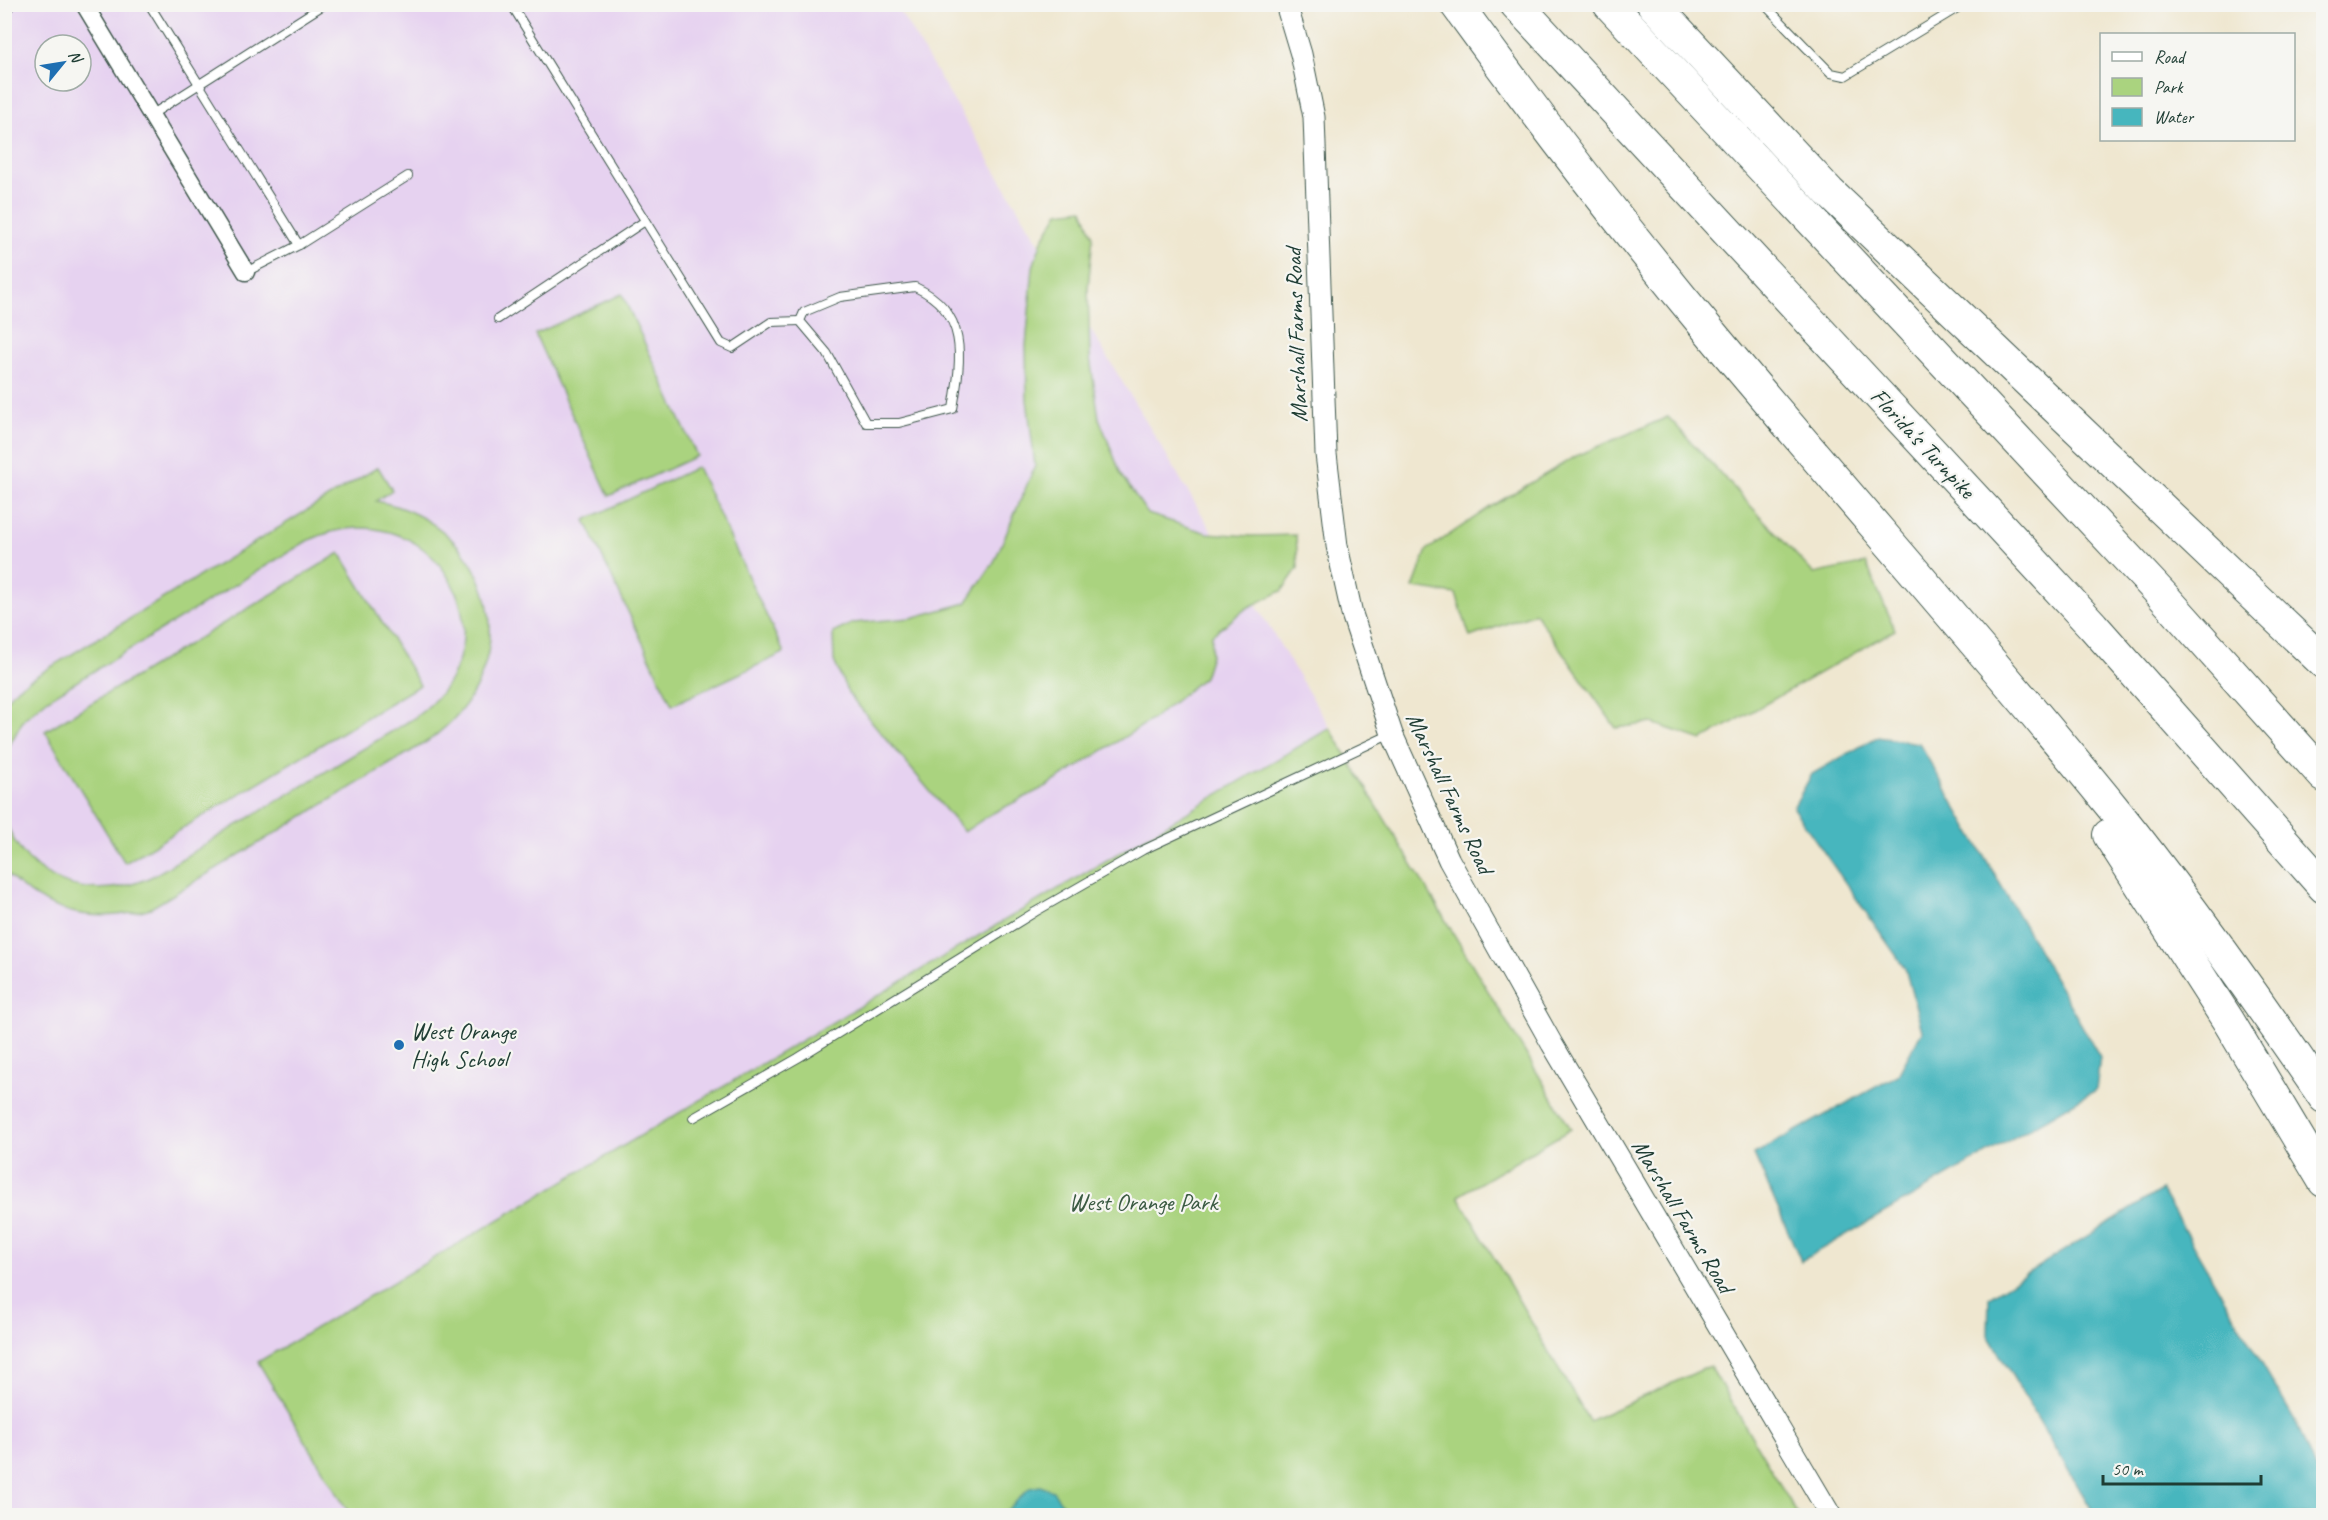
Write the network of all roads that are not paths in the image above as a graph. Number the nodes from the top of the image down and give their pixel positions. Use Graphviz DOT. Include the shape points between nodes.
graph roads {
  1 [pos="84,4"];
  2 [pos="149,4"];
  3 [pos="325,4"];
  4 [pos="512,4"];
  5 [pos="1286,4"];
  6 [pos="1456,4"];
  7 [pos="1516,4"];
  8 [pos="1609,4"];
  9 [pos="1653,4"];
  10 [pos="1764,4"];
  11 [pos="1964,4"];
  12 [pos="200,86"];
  13 [pos="151,115"];
  14 [pos="408,176"];
  15 [pos="645,221"];
  16 [pos="299,245"];
  17 [pos="246,272"];
  18 [pos="498,319"];
  19 [pos="800,321"];
  20 [pos="1909,564"];
  21 [pos="2324,663"];
  22 [pos="1392,734"];
  23 [pos="2324,776"];
  24 [pos="2324,887"];
  25 [pos="2324,1097"];
  26 [pos="693,1118"];
  27 [pos="2324,1181"];
  28 [pos="1831,1515"];
  1 -- 13 [label="street"];
  2 -- 12 [label="lane"];
  3 -- 12 [label="lane"];
  4 -- 15 [label="lane"];
  5 -- 22 [label="street, Marshall Farms Road" via="1314,117 1326,454 1337,546 1352,614"];
  6 -- 20 [label="highway" via="1527,102 1713,335"];
  7 -- 24 [label="highway, Florida's Turnpike" via="2093,626"];
  8 -- 23 [label="highway" via="2163,596"];
  9 -- 21 [label="highway" via="1829,192"];
  10 -- 11 [label="lane" via="1831,73 1845,76"];
  12 -- 13 [label="lane"];
  12 -- 16 [label="lane"];
  13 -- 17 [label="street"];
  14 -- 16 [label="lane"];
  15 -- 18 [label="lane"];
  15 -- 19 [label="lane" via="721,343 732,348 771,322"];
  16 -- 17 [label="lane"];
  19 -- 19 [label="lane" via="826,353 866,423 899,423 953,409 961,361 954,320 933,295 915,288 840,297 804,312"];
  20 -- 25 [label="highway" via="2115,810"];
  20 -- 27 [label="highway" via="2100,820 2229,1022"];
  22 -- 26 [label="lane" via="1143,850"];
  22 -- 28 [label="street, Marshall Farms Road" via="1449,860 1552,1044"];
}
